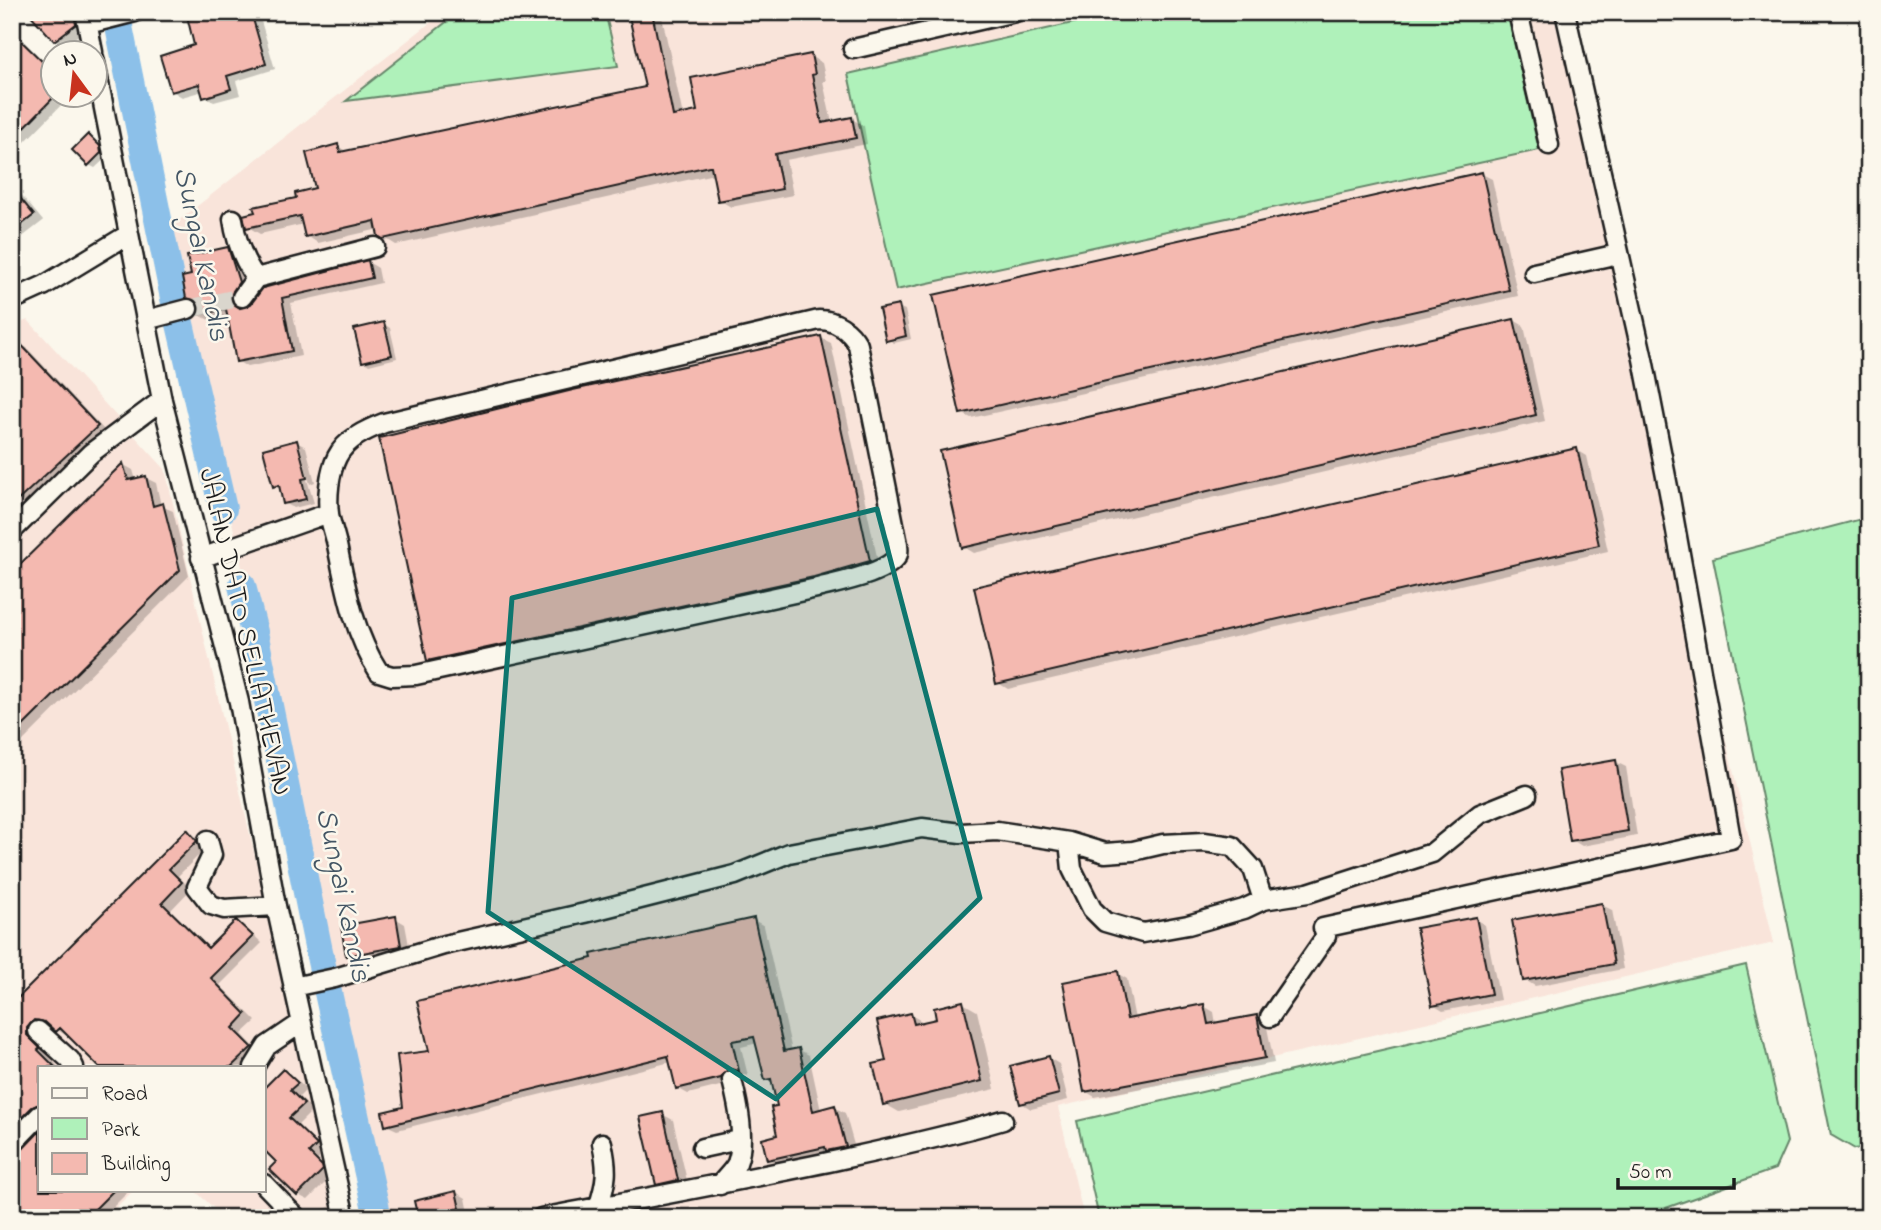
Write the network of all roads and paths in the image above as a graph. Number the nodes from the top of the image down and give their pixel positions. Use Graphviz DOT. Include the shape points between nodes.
graph roads {
  1 [pos="1015,12"];
  2 [pos="1518,12"];
  3 [pos="1565,12"];
  4 [pos="124,15"];
  5 [pos="87,18"];
  6 [pos="91,38"];
  7 [pos="853,49"];
  8 [pos="104,108"];
  9 [pos="1549,145"];
  10 [pos="233,219"];
  11 [pos="129,234"];
  12 [pos="375,247"];
  13 [pos="1618,254"];
  14 [pos="1534,273"];
  15 [pos="256,278"];
  16 [pos="242,297"];
  17 [pos="12,300"];
  18 [pos="180,311"];
  19 [pos="146,320"];
  20 [pos="162,400"];
  21 [pos="329,513"];
  22 [pos="12,531"];
  23 [pos="201,558"];
  24 [pos="1527,795"];
  25 [pos="208,840"];
  26 [pos="1069,842"];
  27 [pos="1263,900"];
  28 [pos="276,906"];
  29 [pos="301,985"];
  30 [pos="1270,1017"];
  31 [pos="301,1023"];
  32 [pos="38,1031"];
  33 [pos="73,1066"];
  34 [pos="255,1066"];
  35 [pos="732,1080"];
  36 [pos="38,1117"];
  37 [pos="1003,1120"];
  38 [pos="739,1140"];
  39 [pos="602,1143"];
  40 [pos="12,1144"];
  41 [pos="702,1148"];
  42 [pos="720,1185"];
  43 [pos="266,1186"];
  44 [pos="598,1208"];
  45 [pos="297,1218"];
  46 [pos="345,1218"];
  47 [pos="541,1218"];
  1 -- 7 [label="street"];
  2 -- 9 [label="street"];
  3 -- 13 [label="street"];
  4 -- 5 [label="street"];
  5 -- 6 [label="street"];
  8 -- 11 [label="street, JALAN DATO SELLATHEVAN"];
  10 -- 15 [label="street" via="240,249"];
  11 -- 17 [label="street"];
  11 -- 19 [label="street, JALAN DATO SELLATHEVAN"];
  12 -- 15 [label="street"];
  13 -- 14 [label="street"];
  13 -- 30 [label="street" via="1669,492 1731,839 1323,928 1326,936"];
  15 -- 16 [label="street"];
  18 -- 19 [label="street"];
  19 -- 20 [label="street, JALAN DATO SELLATHEVAN"];
  20 -- 22 [label="street" via="91,453"];
  20 -- 23 [label="street, JALAN DATO SELLATHEVAN"];
  21 -- 21 [label="street" via="330,482 338,453 363,432 384,423 826,320 852,333 858,345 899,554 880,570 817,588 416,675 392,676 379,672 358,629"];
  21 -- 23 [label="street"];
  23 -- 28 [label="street, JALAN DATO SELLATHEVAN" via="239,702"];
  24 -- 27 [label="street" via="1480,814 1432,853 1308,893"];
  25 -- 28 [label="street" via="212,855 197,887 211,905 224,909"];
  26 -- 27 [label="street" via="1105,853 1163,844 1232,846 1253,869"];
  26 -- 27 [label="street" via="1072,869 1105,922 1143,933 1244,909"];
  26 -- 29 [label="street" via="997,831 922,828 850,840 789,853 735,874"];
  28 -- 29 [label="street, JALAN DATO SELLATHEVAN"];
  29 -- 31 [label="street, JALAN DATO SELLATHEVAN"];
  31 -- 34 [label="street" via="267,1046"];
  31 -- 46 [label="street, JALAN DATO SELLATHEVAN"];
  32 -- 33 [label="street"];
  35 -- 38 [label="street" via="741,1119"];
  36 -- 40 [label="street"];
  37 -- 42 [label="street"];
  38 -- 41 [label="street"];
  38 -- 42 [label="street" via="737,1163"];
  39 -- 44 [label="street" via="607,1173"];
  42 -- 44 [label="street"];
  43 -- 45 [label="street"];
  44 -- 47 [label="street"];
}
